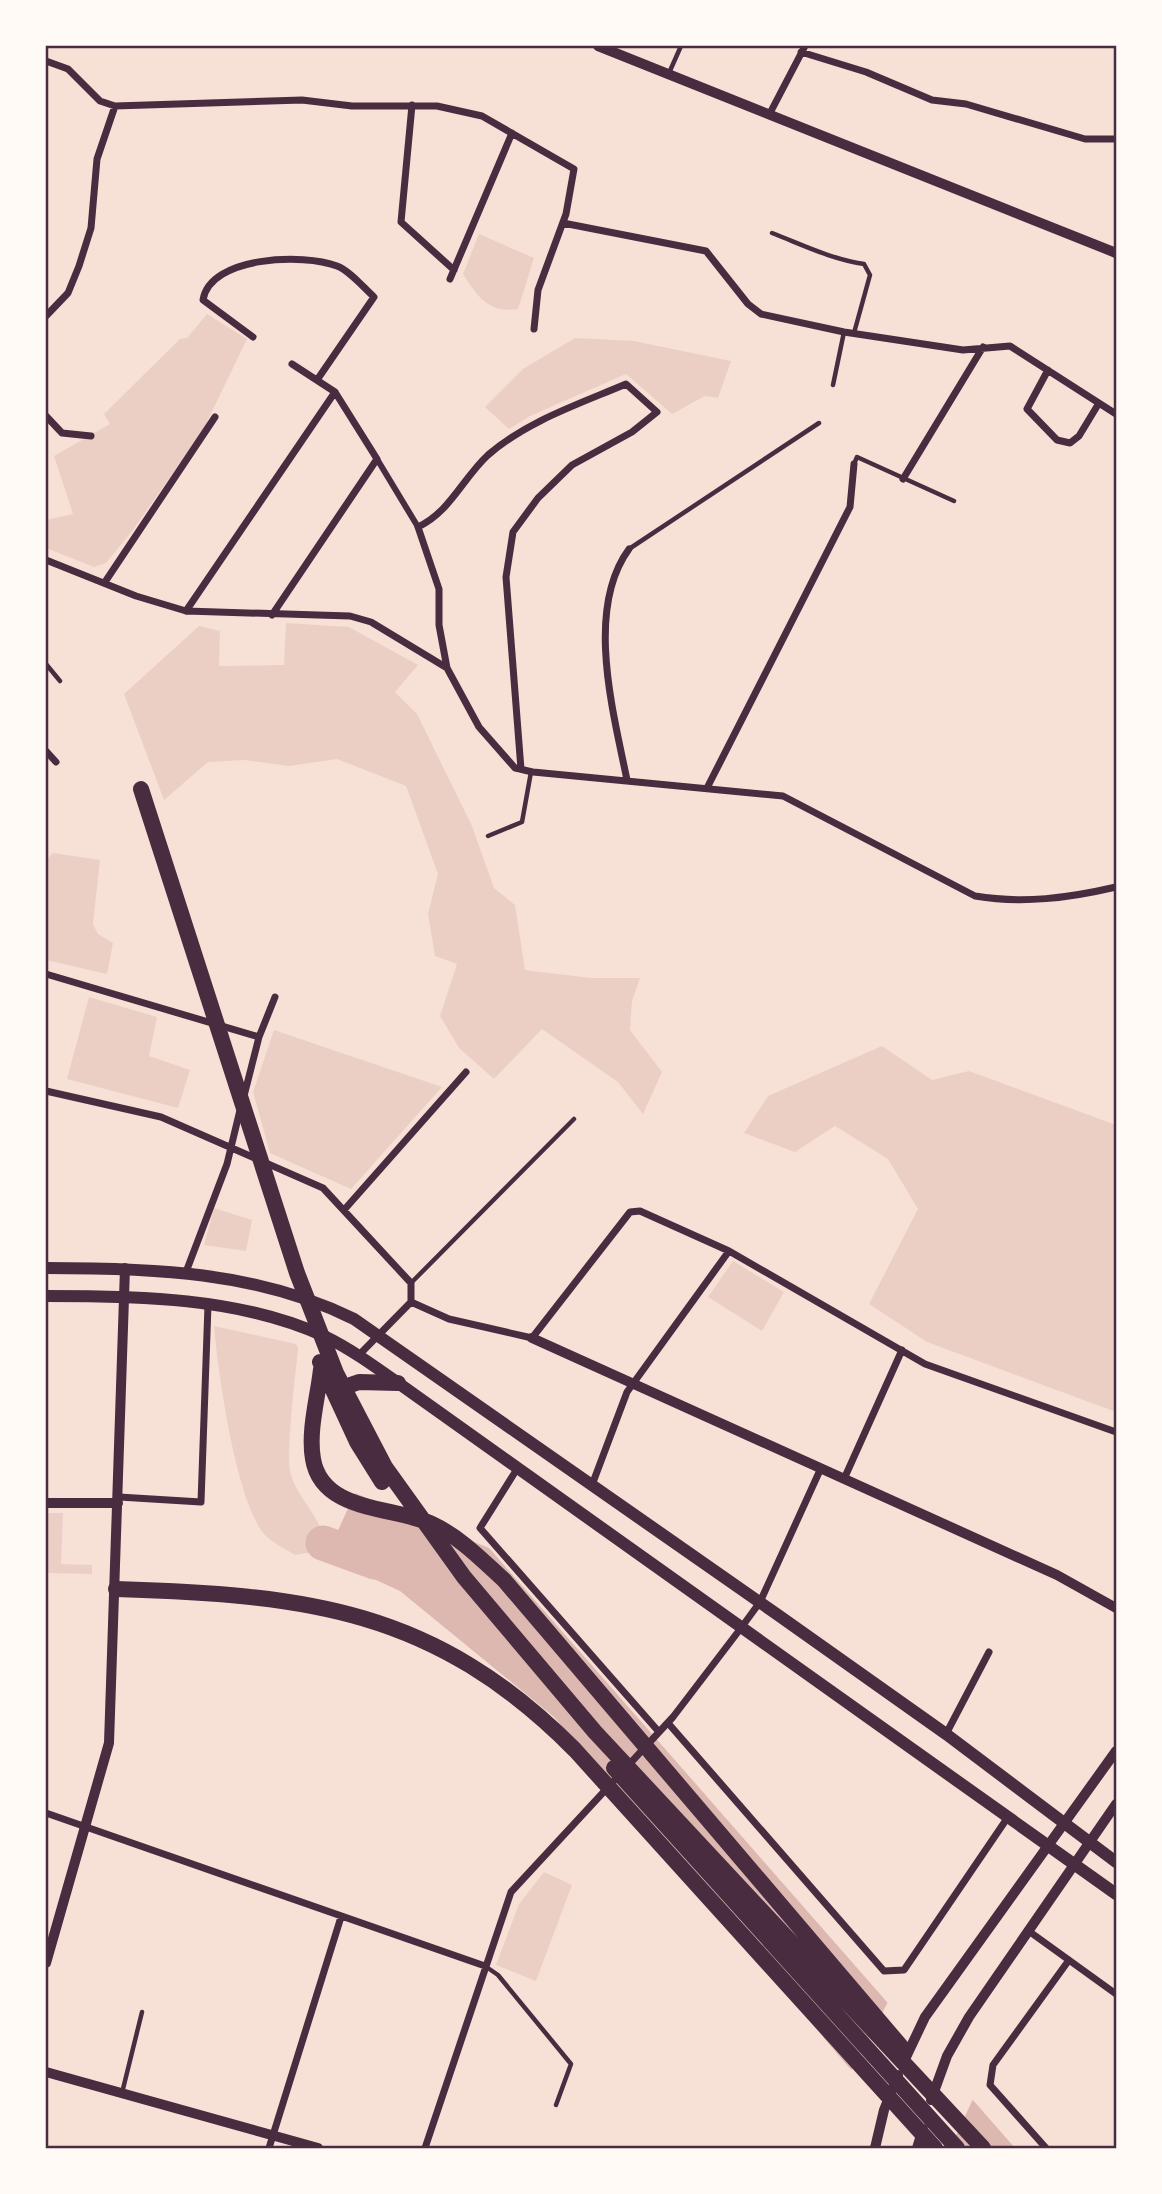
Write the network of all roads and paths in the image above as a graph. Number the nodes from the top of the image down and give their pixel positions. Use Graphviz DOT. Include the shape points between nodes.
graph roads {
  1 [pos="598,46"];
  2 [pos="681,46"];
  3 [pos="803,48"];
  4 [pos="46,61"];
  5 [pos="668,74"];
  6 [pos="412,105"];
  7 [pos="115,106"];
  8 [pos="769,115"];
  9 [pos="512,132"];
  10 [pos="1116,139"];
  11 [pos="563,223"];
  12 [pos="772,233"];
  13 [pos="1116,253"];
  14 [pos="454,270"];
  15 [pos="450,279"];
  16 [pos="46,316"];
  17 [pos="534,329"];
  18 [pos="844,332"];
  19 [pos="854,333"];
  20 [pos="253,337"];
  21 [pos="983,347"];
  22 [pos="292,364"];
  23 [pos="1048,370"];
  24 [pos="317,380"];
  25 [pos="833,384"];
  26 [pos="335,392"];
  27 [pos="1099,403"];
  28 [pos="1116,414"];
  29 [pos="46,416"];
  30 [pos="215,417"];
  31 [pos="819,423"];
  32 [pos="91,436"];
  33 [pos="377,459"];
  34 [pos="854,464"];
  35 [pos="903,479"];
  36 [pos="954,501"];
  37 [pos="418,527"];
  38 [pos="629,549"];
  39 [pos="46,560"];
  40 [pos="105,582"];
  41 [pos="186,611"];
  42 [pos="272,615"];
  43 [pos="46,664"];
  44 [pos="447,668"];
  45 [pos="60,681"];
  46 [pos="46,751"];
  47 [pos="55,762"];
  48 [pos="521,769"];
  49 [pos="531,771"];
  50 [pos="627,779"];
  51 [pos="707,788"];
  52 [pos="488,836"];
  53 [pos="1116,887"];
  54 [pos="46,974"];
  55 [pos="275,998"];
  56 [pos="259,1037"];
  57 [pos="466,1072"];
  58 [pos="46,1091"];
  59 [pos="574,1118"];
  60 [pos="230,1148"];
  61 [pos="344,1210"];
  62 [pos="729,1251"];
  63 [pos="46,1268"];
  64 [pos="125,1268"];
  65 [pos="186,1272"];
  66 [pos="411,1283"];
  67 [pos="46,1296"];
  68 [pos="124,1297"];
  69 [pos="317,1301"];
  70 [pos="411,1302"];
  71 [pos="208,1306"];
  72 [pos="379,1335"];
  73 [pos="325,1336"];
  74 [pos="532,1338"];
  75 [pos="902,1350"];
  76 [pos="358,1356"];
  77 [pos="634,1382"];
  78 [pos="398,1383"];
  79 [pos="317,1408"];
  80 [pos="1116,1432"];
  81 [pos="821,1468"];
  82 [pos="517,1469"];
  83 [pos="844,1479"];
  84 [pos="592,1485"];
  85 [pos="118,1500"];
  86 [pos="46,1503"];
  87 [pos="116,1589"];
  88 [pos="760,1602"];
  89 [pos="1116,1608"];
  90 [pos="741,1628"];
  91 [pos="989,1652"];
  92 [pos="668,1723"];
  93 [pos="659,1732"];
  94 [pos="946,1734"];
  95 [pos="1116,1752"];
  96 [pos="1116,1804"];
  97 [pos="46,1813"];
  98 [pos="1008,1817"];
  99 [pos="1066,1823"];
  100 [pos="84,1826"];
  101 [pos="1089,1842"];
  102 [pos="1048,1845"];
  103 [pos="1116,1862"];
  104 [pos="1076,1865"];
  105 [pos="1116,1894"];
  106 [pos="341,1917"];
  107 [pos="1030,1932"];
  108 [pos="1069,1960"];
  109 [pos="46,1963"];
  110 [pos="485,1966"];
  111 [pos="1116,1994"];
  112 [pos="142,2012"];
  113 [pos="46,2072"];
  114 [pos="122,2094"];
  115 [pos="556,2105"];
  116 [pos="273,2136"];
  117 [pos="269,2148"];
  118 [pos="318,2148"];
  119 [pos="425,2148"];
  120 [pos="875,2148"];
  121 [pos="917,2148"];
  122 [pos="935,2148"];
  123 [pos="957,2148"];
  124 [pos="983,2148"];
  125 [pos="990,2148"];
  126 [pos="1046,2148"];
  1 -- 5 [label="street"];
  2 -- 5 [label="lane"];
  3 -- 8 [label="street"];
  3 -- 10 [label="street" via="932,100 966,104 1085,139"];
  4 -- 7 [label="street" via="68,69 100,102"];
  5 -- 8 [label="street"];
  6 -- 7 [label="street" via="352,106 302,100"];
  6 -- 9 [label="street" via="482,116"];
  6 -- 14 [label="street" via="401,222"];
  7 -- 16 [label="street" via="97,159 91,228 79,266 68,293"];
  8 -- 13 [label="street"];
  9 -- 11 [label="street" via="574,169"];
  9 -- 14 [label="street"];
  11 -- 17 [label="street" via="538,290"];
  11 -- 18 [label="street" via="706,251 761,314"];
  12 -- 19 [label="lane" via="832,259 868,268"];
  14 -- 15 [label="street"];
  18 -- 19 [label="street"];
  18 -- 25 [label="lane"];
  19 -- 21 [label="street" via="963,350"];
  20 -- 24 [label="street" via="203,300 214,279 235,266 260,262 339,266 374,297"];
  21 -- 23 [label="street" via="1010,346"];
  21 -- 35 [label="street"];
  22 -- 24 [label="street"];
  23 -- 27 [label="street"];
  23 -- 27 [label="street" via="1027,409 1057,440 1070,443 1079,436"];
  24 -- 26 [label="street"];
  26 -- 33 [label="street"];
  26 -- 41 [label="street"];
  27 -- 28 [label="street"];
  29 -- 32 [label="street" via="62,433"];
  30 -- 40 [label="street"];
  31 -- 38 [label="lane"];
  33 -- 37 [label="street"];
  33 -- 42 [label="street"];
  34 -- 35 [label="lane" via="857,457"];
  34 -- 51 [label="street" via="850,507"];
  35 -- 36 [label="lane"];
  37 -- 44 [label="street" via="439,589 439,625"];
  37 -- 48 [label="street" via="433,520 488,455 536,423 626,384 657,412 632,432 572,465 537,498 513,532 506,577"];
  38 -- 50 [label="street" via="617,566 608,593 607,657"];
  39 -- 40 [label="street"];
  40 -- 41 [label="street"];
  41 -- 42 [label="street"];
  42 -- 44 [label="street" via="324,614 371,622"];
  43 -- 45 [label="lane"];
  44 -- 48 [label="street" via="479,726 515,768"];
  46 -- 47 [label="street"];
  48 -- 49 [label="street"];
  49 -- 50 [label="street"];
  49 -- 52 [label="lane" via="522,822"];
  50 -- 51 [label="street"];
  51 -- 53 [label="street" via="783,796 975,896 1008,901 1073,897"];
  54 -- 56 [label="street"];
  55 -- 56 [label="street"];
  56 -- 60 [label="street"];
  57 -- 61 [label="street"];
  58 -- 60 [label="street" via="161,1117"];
  59 -- 66 [label="lane"];
  60 -- 61 [label="street" via="323,1188"];
  60 -- 65 [label="street"];
  61 -- 66 [label="street"];
  62 -- 74 [label="street" via="640,1211 630,1212"];
  62 -- 75 [label="street"];
  62 -- 77 [label="street"];
  63 -- 64 [label="main road"];
  64 -- 65 [label="main road"];
  64 -- 68 [label="street"];
  65 -- 69 [label="main road" via="254,1283"];
  66 -- 70 [label="street"];
  67 -- 68 [label="main road"];
  68 -- 71 [label="main road"];
  68 -- 85 [label="street"];
  69 -- 72 [label="main road"];
  69 -- 73 [label="highway"];
  70 -- 72 [label="street"];
  70 -- 74 [label="street" via="449,1319"];
  71 -- 73 [label="main road" via="269,1317"];
  71 -- 85 [label="street" via="201,1502"];
  72 -- 76 [label="street"];
  72 -- 84 [label="main road"];
  73 -- 76 [label="main road"];
  73 -- 79 [label="highway"];
  74 -- 77 [label="street"];
  75 -- 80 [label="street" via="925,1364"];
  75 -- 83 [label="street"];
  76 -- 78 [label="main road"];
  77 -- 81 [label="street"];
  77 -- 84 [label="street"];
  78 -- 79 [label="highway" via="349,1384"];
  78 -- 82 [label="main road"];
  79 -- 125 [label="highway" via="313,1459 326,1485 349,1501 432,1524 464,1545 527,1604"];
  81 -- 83 [label="street"];
  81 -- 88 [label="street"];
  82 -- 90 [label="main road"];
  82 -- 93 [label="street" via="480,1528"];
  83 -- 89 [label="street" via="1057,1575"];
  84 -- 88 [label="main road"];
  85 -- 86 [label="street"];
  85 -- 87 [label="street"];
  87 -- 100 [label="street" via="109,1743"];
  87 -- 122 [label="highway" via="307,1604 366,1618 421,1639 491,1677 555,1730"];
  88 -- 90 [label="street"];
  88 -- 94 [label="main road"];
  90 -- 92 [label="street"];
  90 -- 98 [label="main road"];
  91 -- 94 [label="street"];
  92 -- 93 [label="street"];
  92 -- 98 [label="street" via="884,1971 904,1970"];
  93 -- 110 [label="street" via="511,1892"];
  94 -- 99 [label="main road"];
  95 -- 99 [label="street"];
  96 -- 101 [label="street"];
  97 -- 100 [label="street"];
  98 -- 102 [label="main road"];
  99 -- 101 [label="main road"];
  99 -- 102 [label="street"];
  100 -- 106 [label="street"];
  100 -- 109 [label="street"];
  101 -- 103 [label="main road"];
  101 -- 104 [label="street"];
  102 -- 104 [label="main road"];
  102 -- 120 [label="street" via="919,2028 884,2110"];
  104 -- 105 [label="main road"];
  104 -- 107 [label="street"];
  106 -- 110 [label="street"];
  106 -- 116 [label="street"];
  107 -- 108 [label="street"];
  107 -- 121 [label="street" via="947,2056"];
  108 -- 111 [label="street"];
  108 -- 126 [label="street" via="993,2065 990,2085"];
  110 -- 115 [label="lane" via="498,1975 571,2064"];
  110 -- 119 [label="street"];
  112 -- 114 [label="lane"];
  113 -- 114 [label="street"];
  114 -- 116 [label="street"];
  116 -- 117 [label="street"];
  116 -- 118 [label="street"];
  123 -- 124 [label="highway" via="587,1739 442,1566 376,1472 326,1377 287,1275 136,790 297,1273 336,1373 385,1466 464,1577 595,1732"];
}
